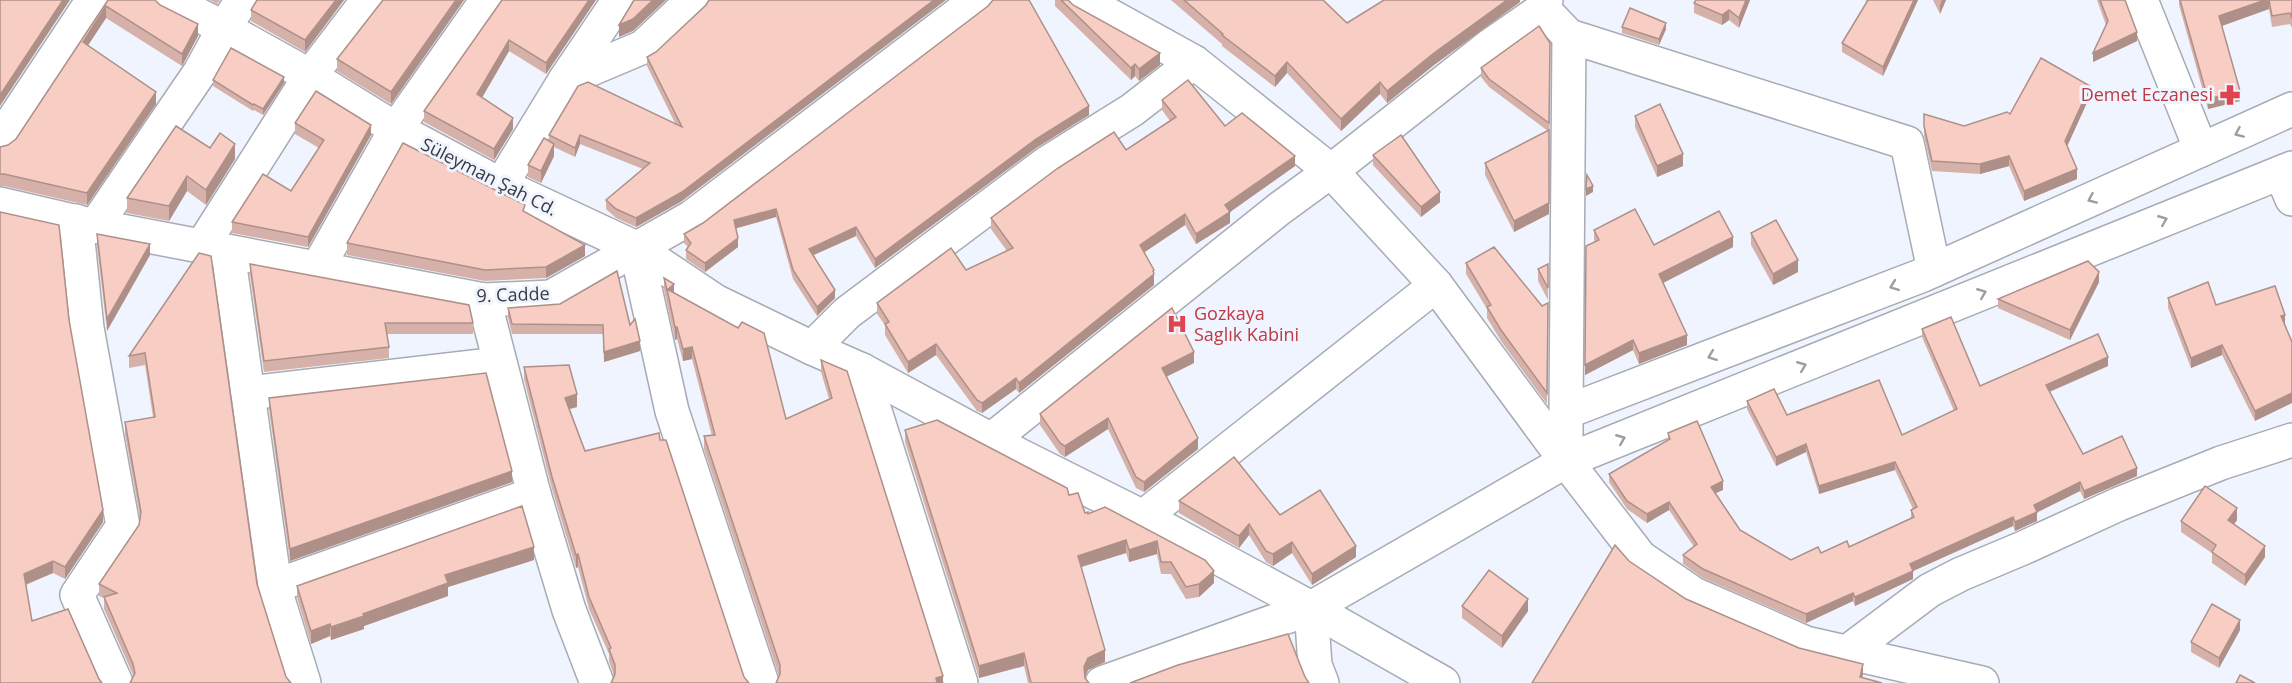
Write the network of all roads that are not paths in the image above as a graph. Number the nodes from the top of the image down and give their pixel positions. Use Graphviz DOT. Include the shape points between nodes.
graph roads {
  1 [pos="93,0"];
  2 [pos="169,0"];
  3 [pos="242,0"];
  4 [pos="368,0"];
  5 [pos="487,0"];
  6 [pos="620,0"];
  7 [pos="693,0"];
  8 [pos="977,0"];
  9 [pos="1082,0"];
  10 [pos="2141,0"];
  11 [pos="1545,5"];
  12 [pos="224,28"];
  13 [pos="1569,36"];
  14 [pos="1194,62"];
  15 [pos="310,76"];
  16 [pos="565,80"];
  17 [pos="2292,110"];
  18 [pos="396,129"];
  19 [pos="0,140"];
  20 [pos="2200,150"];
  21 [pos="1331,171"];
  22 [pos="2288,180"];
  23 [pos="501,185"];
  24 [pos="0,204"];
  25 [pos="86,224"];
  26 [pos="636,248"];
  27 [pos="215,249"];
  28 [pos="317,269"];
  29 [pos="1935,270"];
  30 [pos="1436,285"];
  31 [pos="484,300"];
  32 [pos="812,348"];
  33 [pos="499,364"];
  34 [pos="862,370"];
  35 [pos="248,393"];
  36 [pos="1566,412"];
  37 [pos="990,440"];
  38 [pos="2292,440"];
  39 [pos="1566,461"];
  40 [pos="534,494"];
  41 [pos="1143,517"];
  42 [pos="275,586"];
  43 [pos="1311,608"];
  44 [pos="1846,654"];
  45 [pos="1175,671"];
  46 [pos="116,683"];
  47 [pos="304,683"];
  48 [pos="597,683"];
  49 [pos="762,683"];
  50 [pos="961,683"];
  51 [pos="1102,683"];
  52 [pos="1322,683"];
  53 [pos="1443,683"];
  54 [pos="1982,683"];
  1 -- 19 [label="street"];
  2 -- 12 [label="street, Süleyman Şah Cd."];
  3 -- 12 [label="street"];
  4 -- 15 [label="street"];
  5 -- 18 [label="street"];
  6 -- 16 [label="street"];
  7 -- 16 [label="street" via="643,47"];
  8 -- 26 [label="street, 9. Cadde" via="692,217"];
  9 -- 14 [label="street"];
  10 -- 20 [label="street"];
  11 -- 13 [label="street"];
  11 -- 21 [label="street"];
  12 -- 15 [label="street, Süleyman Şah Cd."];
  12 -- 25 [label="street" via="200,72"];
  13 -- 29 [label="street" via="1907,143"];
  13 -- 36 [label="street"];
  14 -- 21 [label="street"];
  14 -- 32 [label="street" via="1132,110 1047,163 848,313"];
  15 -- 18 [label="street, Süleyman Şah Cd."];
  15 -- 27 [label="street"];
  16 -- 23 [label="street"];
  17 -- 20 [label="street, one-way"];
  18 -- 23 [label="street, Süleyman Şah Cd."];
  18 -- 28 [label="street"];
  20 -- 29 [label="street, one-way"];
  21 -- 30 [label="street"];
  21 -- 37 [label="street"];
  39 -- 22 [label="street, one-way"];
  23 -- 26 [label="street, Süleyman Şah Cd."];
  24 -- 25 [label="street, 9. Cadde"];
  25 -- 27 [label="street, 9. Cadde"];
  25 -- 46 [label="street" via="87,327 123,526 77,595"];
  26 -- 31 [label="street, 9. Cadde" via="551,297"];
  26 -- 32 [label="street, Süleyman Şah Cd." via="715,301"];
  26 -- 49 [label="street" via="672,411"];
  27 -- 28 [label="street, 9. Cadde"];
  27 -- 35 [label="street"];
  28 -- 31 [label="street, 9. Cadde"];
  29 -- 36 [label="street, one-way"];
  30 -- 39 [label="street"];
  30 -- 41 [label="street"];
  31 -- 33 [label="street"];
  32 -- 34 [label="street, Süleyman Şah Cd."];
  33 -- 35 [label="street"];
  33 -- 40 [label="street"];
  34 -- 37 [label="street, Süleyman Şah Cd."];
  34 -- 50 [label="street"];
  35 -- 42 [label="street"];
  36 -- 39 [label="street"];
  37 -- 41 [label="street, Süleyman Şah Cd."];
  38 -- 44 [label="street" via="2129,500 1961,574 1930,590"];
  39 -- 43 [label="street"];
  39 -- 44 [label="street" via="1640,557 1694,594 1806,643"];
  40 -- 42 [label="street"];
  40 -- 48 [label="street" via="569,610"];
  41 -- 43 [label="street, Süleyman Şah Cd."];
  42 -- 47 [label="street"];
  43 -- 45 [label="street"];
  43 -- 52 [label="street" via="1315,665"];
  43 -- 53 [label="street, Süleyman Şah Cd."];
  44 -- 54 [label="street"];
  45 -- 51 [label="street"];
}
